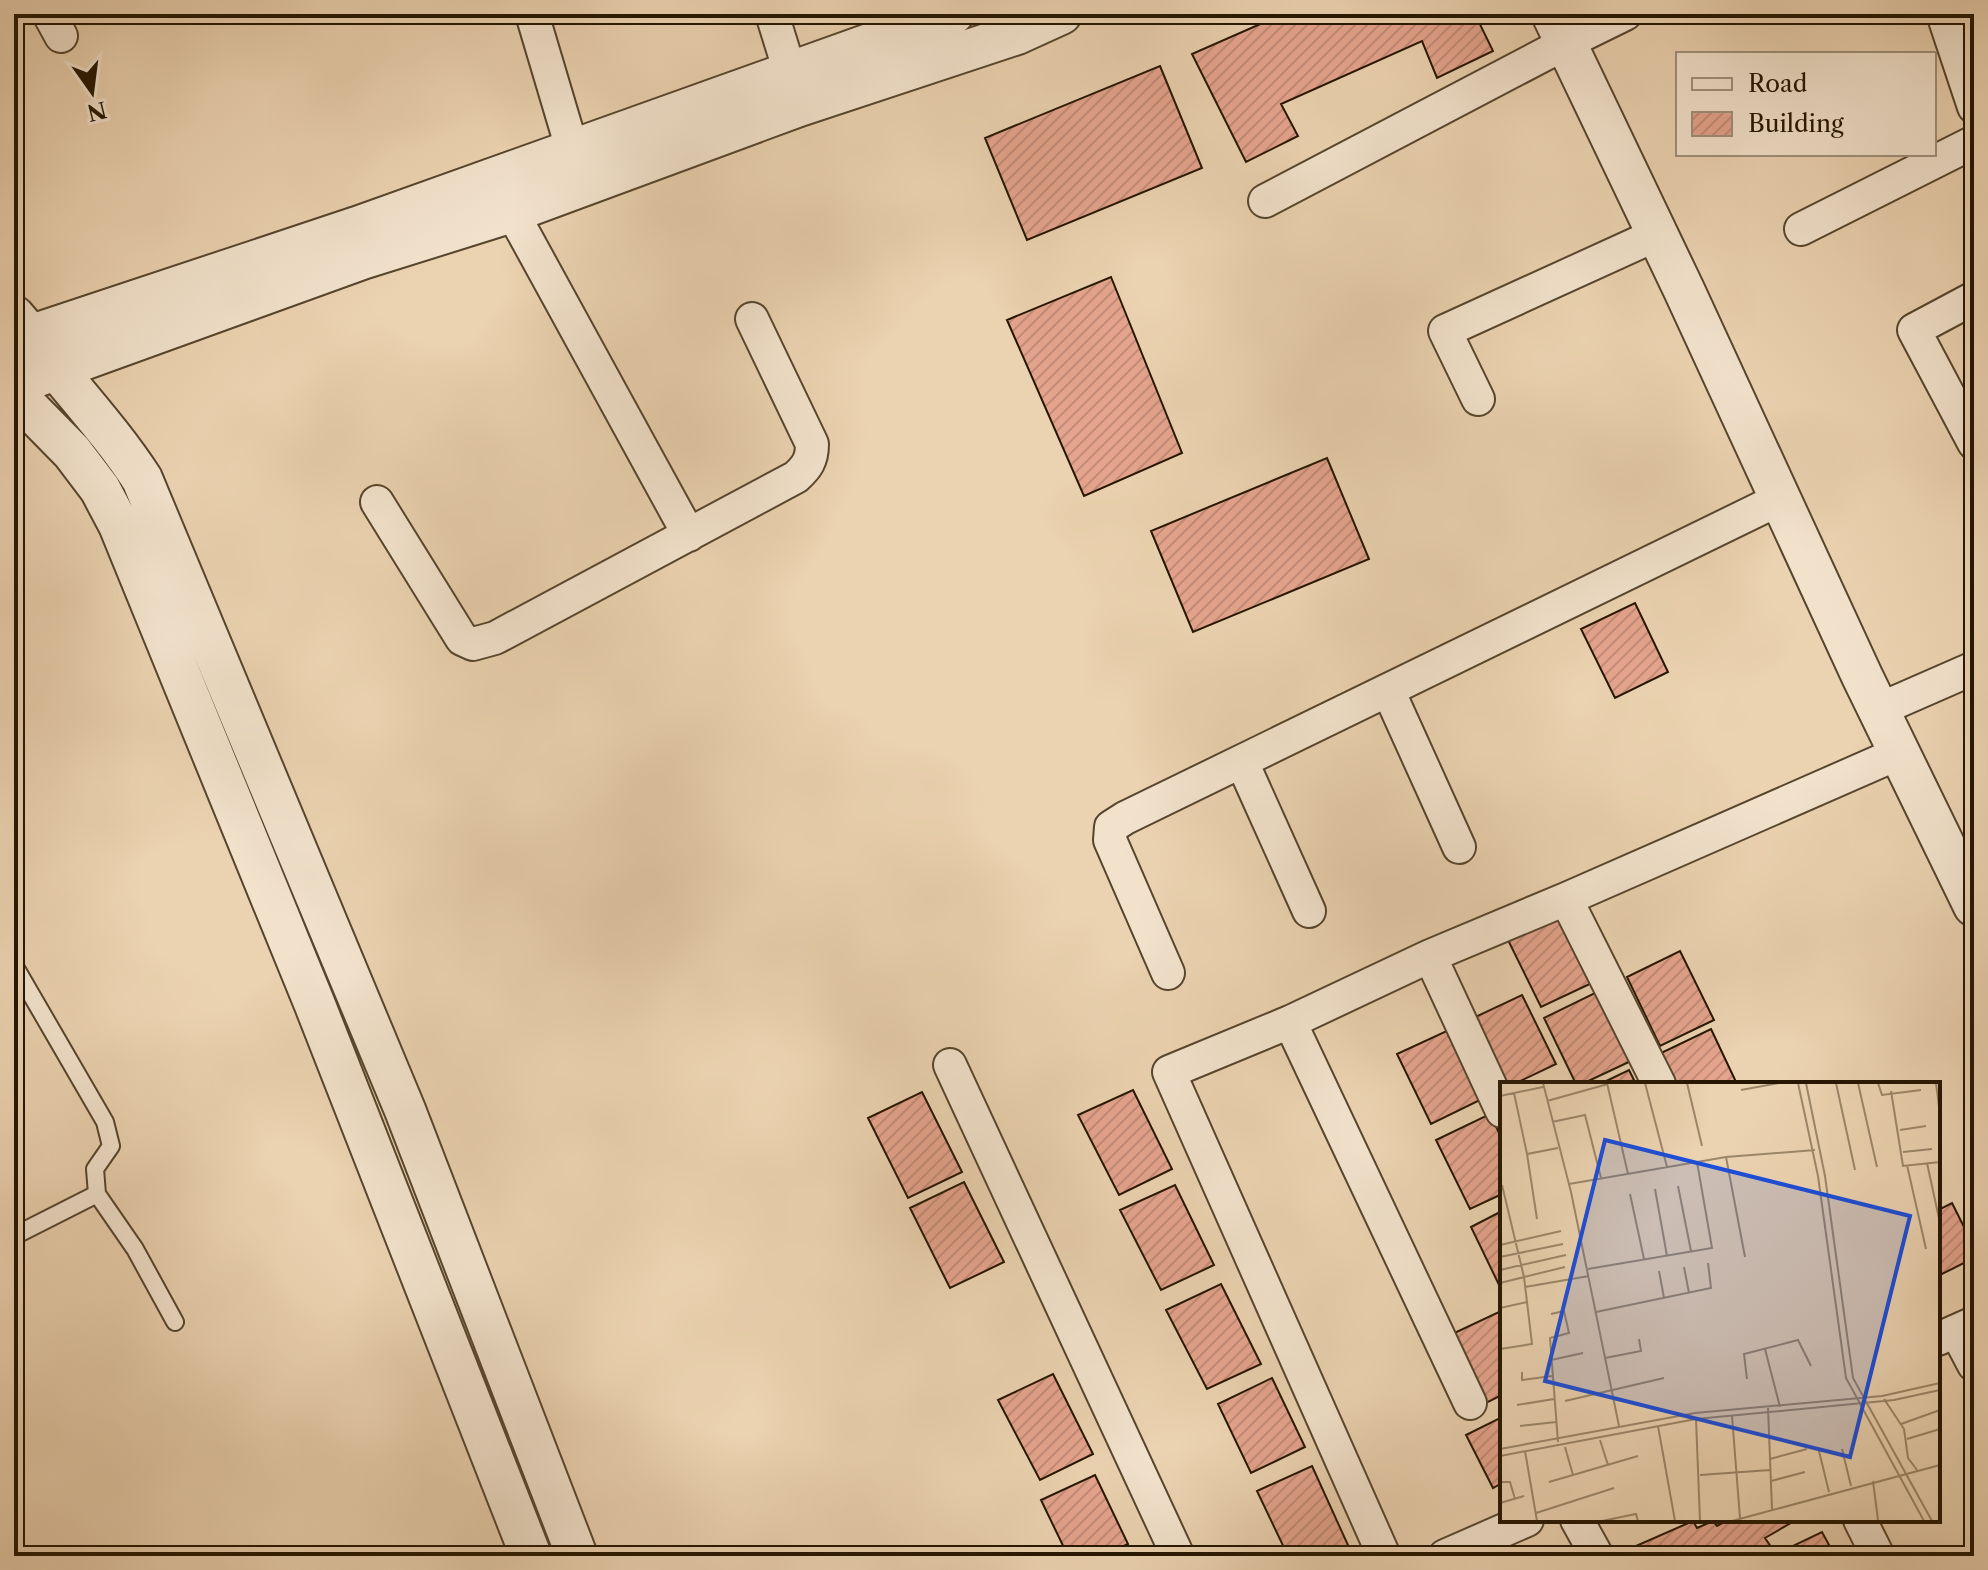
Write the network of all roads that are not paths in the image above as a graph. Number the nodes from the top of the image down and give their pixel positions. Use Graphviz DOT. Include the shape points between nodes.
graph roads {
  1 [pos="532,14"];
  2 [pos="772,14"];
  3 [pos="953,14"];
  4 [pos="1061,14"];
  5 [pos="1625,14"];
  6 [pos="1559,28"];
  7 [pos="1957,31"];
  8 [pos="790,72"];
  9 [pos="1974,107"];
  10 [pos="1974,142"];
  11 [pos="577,167"];
  12 [pos="506,194"];
  13 [pos="1265,201"];
  14 [pos="1801,229"];
  15 [pos="1658,234"];
  16 [pos="1974,298"];
  17 [pos="752,319"];
  18 [pos="20,331"];
  19 [pos="57,371"];
  20 [pos="14,384"];
  21 [pos="14,393"];
  22 [pos="1478,399"];
  23 [pos="1974,443"];
  24 [pos="1780,499"];
  25 [pos="377,502"];
  26 [pos="689,535"];
  27 [pos="1974,668"];
  28 [pos="1388,690"];
  29 [pos="1878,710"];
  30 [pos="1899,753"];
  31 [pos="1242,762"];
  32 [pos="1459,847"];
  33 [pos="1566,899"];
  34 [pos="1974,906"];
  35 [pos="1309,911"];
  36 [pos="1430,956"];
  37 [pos="14,965"];
  38 [pos="1168,973"];
  39 [pos="1290,1022"];
  40 [pos="950,1065"];
  41 [pos="1658,1082"];
  42 [pos="1500,1107"];
  43 [pos="97,1194"];
  44 [pos="14,1236"];
  45 [pos="175,1322"];
  46 [pos="1956,1331"];
  47 [pos="1974,1365"];
  48 [pos="1470,1403"];
  49 [pos="1522,1522"];
  50 [pos="1578,1522"];
  51 [pos="1861,1522"];
  52 [pos="531,1556"];
  53 [pos="577,1556"];
  54 [pos="1178,1556"];
  55 [pos="1384,1556"];
  56 [pos="1445,1556"];
  57 [pos="1597,1556"];
  58 [pos="1878,1556"];
  1 -- 11 [label="street"];
  2 -- 8 [label="street"];
  3 -- 8 [label="street"];
  4 -- 11 [label="street" via="1017,34 799,106"];
  5 -- 6 [label="street"];
  6 -- 13 [label="street"];
  6 -- 15 [label="street"];
  7 -- 9 [label="street"];
  8 -- 11 [label="street"];
  10 -- 14 [label="street"];
  11 -- 12 [label="street"];
  12 -- 18 [label="street" via="357,227"];
  12 -- 19 [label="street" via="362,259"];
  12 -- 26 [label="street"];
  15 -- 22 [label="street" via="1445,331"];
  15 -- 24 [label="street"];
  16 -- 23 [label="street" via="1914,330"];
  17 -- 26 [label="street" via="806,430 812,456 796,477"];
  18 -- 19 [label="street"];
  19 -- 20 [label="street"];
  19 -- 53 [label="street" via="142,479 405,1110"];
  21 -- 52 [label="street" via="72,452 119,525"];
  24 -- 28 [label="street"];
  24 -- 29 [label="street"];
  25 -- 26 [label="street" via="462,639 473,644 495,638"];
  27 -- 29 [label="street"];
  28 -- 31 [label="street"];
  28 -- 32 [label="street"];
  29 -- 30 [label="street"];
  30 -- 33 [label="street"];
  30 -- 34 [label="street"];
  31 -- 35 [label="street"];
  31 -- 38 [label="street" via="1111,827 1110,840"];
  33 -- 36 [label="street"];
  33 -- 41 [label="street"];
  36 -- 39 [label="street"];
  36 -- 42 [label="street"];
  37 -- 43 [label="lane" via="105,1122 111,1146 95,1169"];
  39 -- 48 [label="street"];
  39 -- 55 [label="street" via="1169,1072"];
  40 -- 54 [label="street"];
  43 -- 44 [label="lane"];
  43 -- 45 [label="lane"];
  46 -- 47 [label="street"];
  49 -- 56 [label="street"];
  50 -- 57 [label="street"];
  51 -- 58 [label="street"];
}
